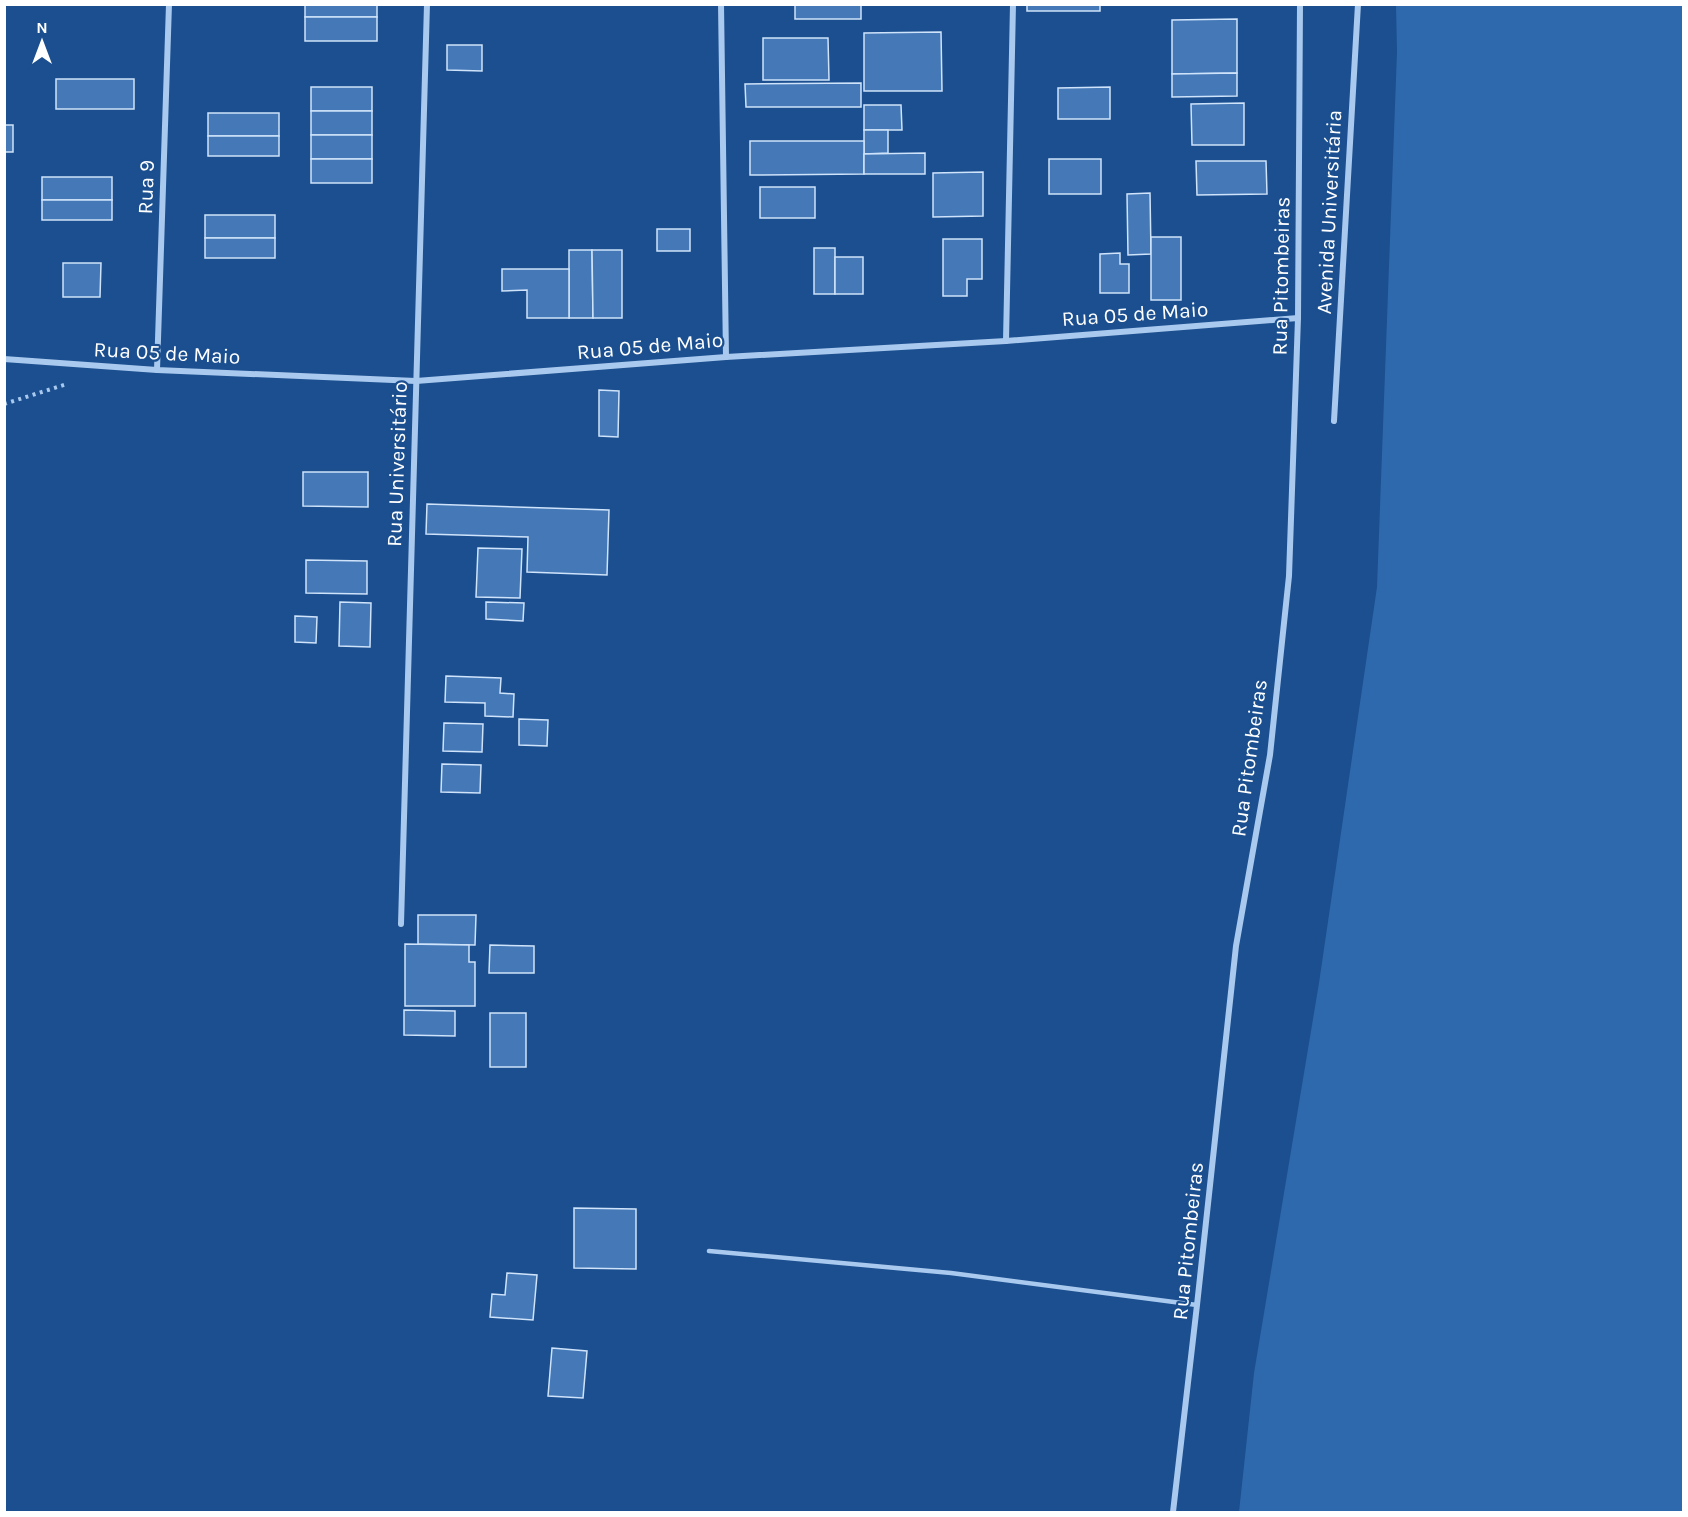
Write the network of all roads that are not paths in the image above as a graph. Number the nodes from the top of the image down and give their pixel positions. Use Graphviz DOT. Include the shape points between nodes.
graph roads {
  1 [pos="169,4"];
  2 [pos="427,4"];
  3 [pos="721,4"];
  4 [pos="1013,4"];
  5 [pos="1300,4"];
  6 [pos="1358,4"];
  7 [pos="1298,318"];
  8 [pos="1006,341"];
  9 [pos="726,357"];
  10 [pos="4,359"];
  11 [pos="157,370"];
  12 [pos="416,381"];
  13 [pos="1334,421"];
  14 [pos="401,924"];
  15 [pos="709,1251"];
  16 [pos="1197,1305"];
  17 [pos="1173,1512"];
  1 -- 11 [label="street, Rua 9"];
  2 -- 12 [label="street, Rua Universitário"];
  3 -- 9 [label="street"];
  4 -- 8 [label="street"];
  5 -- 7 [label="street, Rua Pitombeiras"];
  6 -- 13 [label="street, Avenida Universitária"];
  7 -- 8 [label="street, Rua 05 de Maio"];
  7 -- 16 [label="street, Rua Pitombeiras" via="1289,576 1270,755 1236,946"];
  8 -- 9 [label="street, Rua 05 de Maio"];
  9 -- 12 [label="street, Rua 05 de Maio"];
  10 -- 11 [label="street, Rua 05 de Maio"];
  11 -- 12 [label="street, Rua 05 de Maio"];
  12 -- 14 [label="street, Rua Universitário"];
  15 -- 16 [label="lane" via="951,1273"];
  16 -- 17 [label="street, Rua Pitombeiras"];
}
